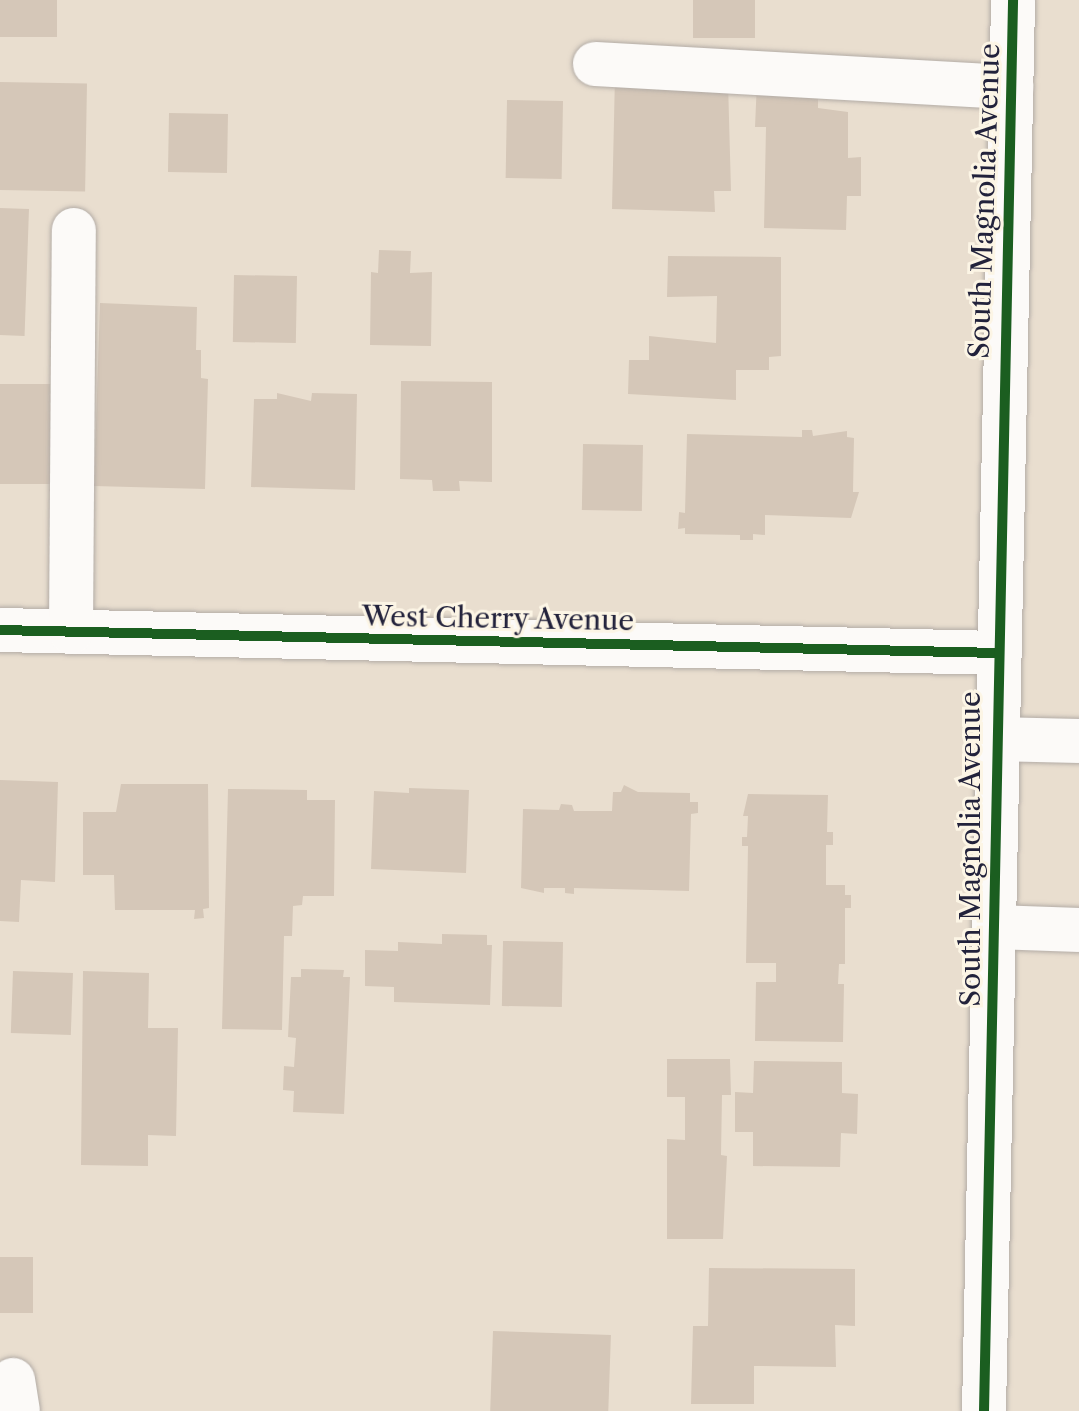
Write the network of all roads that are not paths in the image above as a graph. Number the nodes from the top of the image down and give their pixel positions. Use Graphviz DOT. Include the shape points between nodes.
graph roads {
  1 [pos="1013,0"];
  2 [pos="595,64"];
  3 [pos="1011,87"];
  4 [pos="74,230"];
  5 [pos="0,630"];
  6 [pos="71,632"];
  7 [pos="996,653"];
  8 [pos="994,739"];
  9 [pos="1079,741"];
  10 [pos="995,927"];
  11 [pos="1079,930"];
  12 [pos="984,1411"];
  1 -- 3 [label="street, South Magnolia Avenue"];
  2 -- 3 [label="street"];
  3 -- 7 [label="street, South Magnolia Avenue"];
  4 -- 6 [label="street"];
  5 -- 6 [label="street, West Cherry Avenue"];
  6 -- 7 [label="street, West Cherry Avenue"];
  7 -- 8 [label="street, South Magnolia Avenue"];
  8 -- 9 [label="street"];
  8 -- 10 [label="street, South Magnolia Avenue"];
  10 -- 11 [label="street"];
  10 -- 12 [label="street, South Magnolia Avenue"];
}
